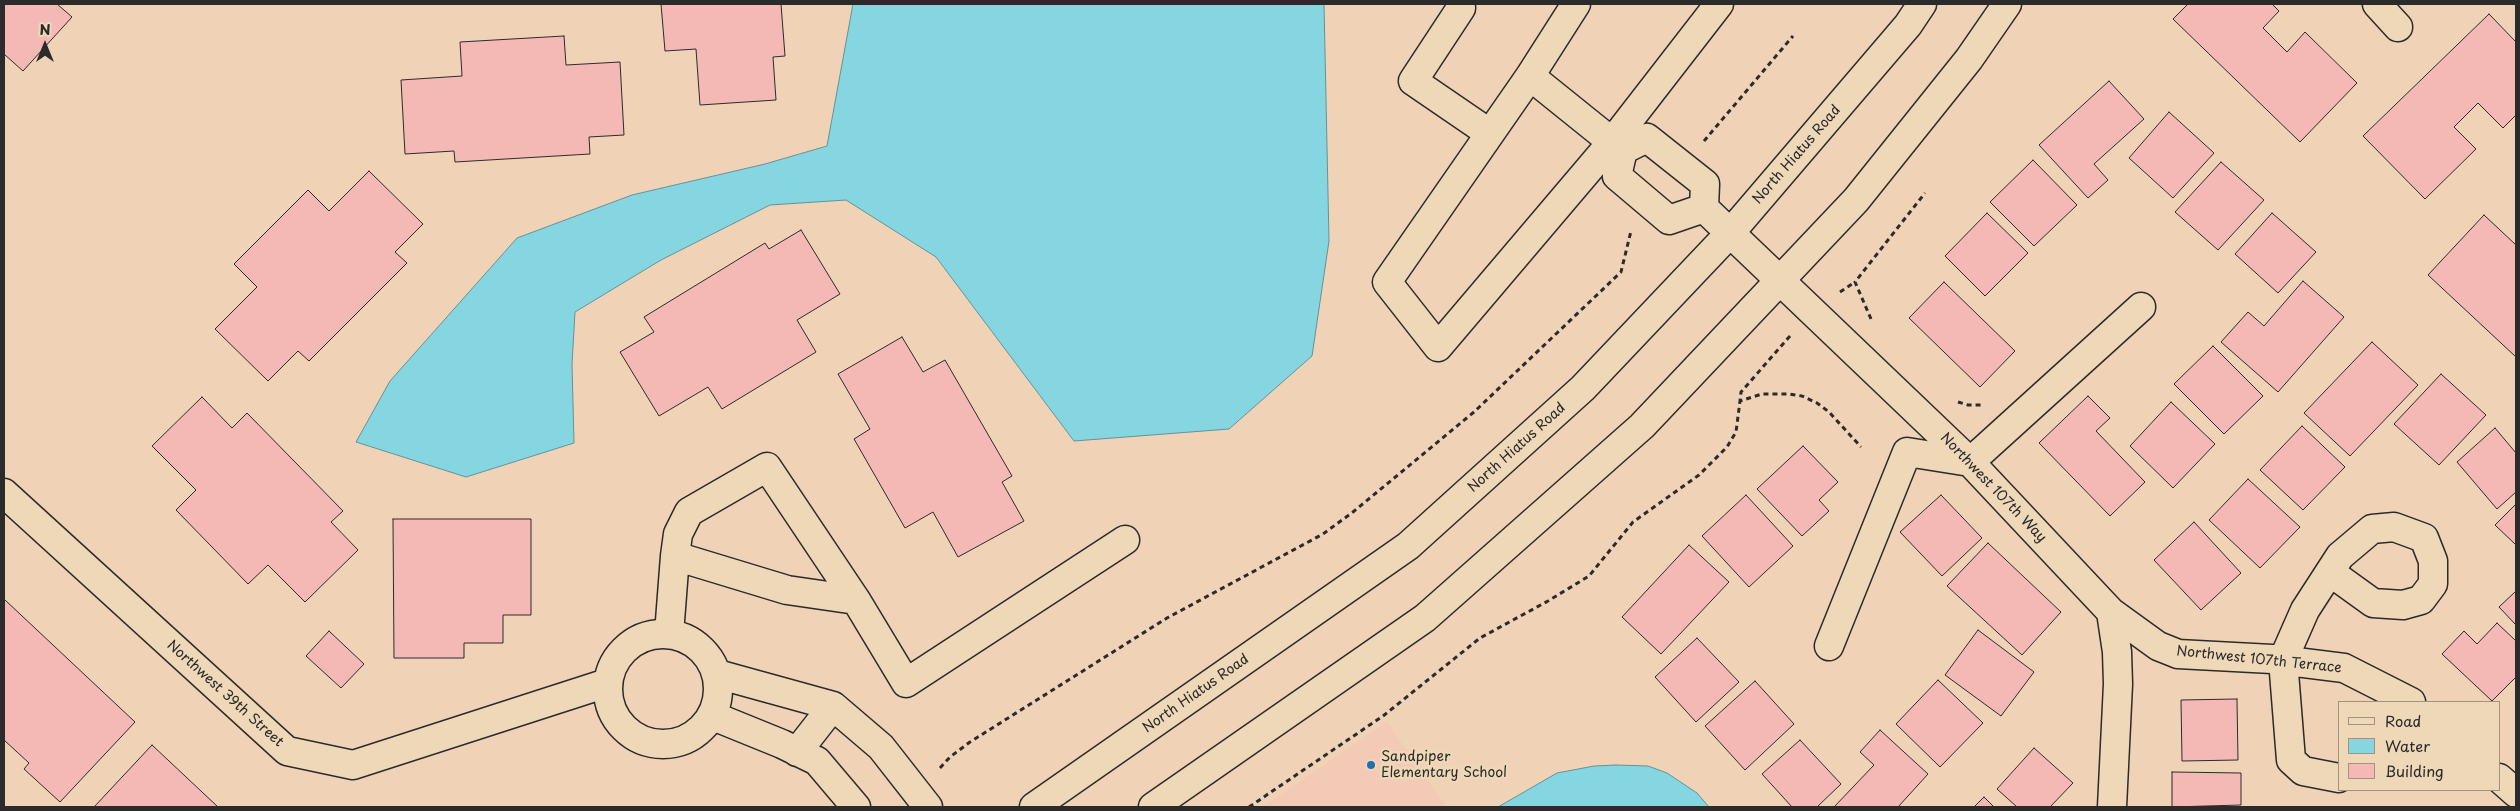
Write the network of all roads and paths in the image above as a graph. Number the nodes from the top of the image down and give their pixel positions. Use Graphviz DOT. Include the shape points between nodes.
graph roads {
  1 [pos="1576,4"];
  2 [pos="1719,4"];
  3 [pos="1922,4"];
  4 [pos="2006,4"];
  5 [pos="2377,4"];
  6 [pos="1461,8"];
  7 [pos="2398,27"];
  8 [pos="1793,36"];
  9 [pos="1530,76"];
  10 [pos="1489,133"];
  11 [pos="1617,146"];
  12 [pos="1682,166"];
  13 [pos="1924,194"];
  14 [pos="1650,203"];
  15 [pos="1704,208"];
  16 [pos="1730,232"];
  17 [pos="1780,280"];
  18 [pos="2141,307"];
  19 [pos="1813,311"];
  20 [pos="1871,320"];
  21 [pos="1740,401"];
  22 [pos="1954,401"];
  23 [pos="1982,405"];
  24 [pos="1861,447"];
  25 [pos="1970,462"];
  26 [pos="4,493"];
  27 [pos="1125,540"];
  28 [pos="675,556"];
  29 [pos="2330,572"];
  30 [pos="856,600"];
  31 [pos="2111,612"];
  32 [pos="669,634"];
  33 [pos="1829,646"];
  34 [pos="2283,660"];
  35 [pos="717,674"];
  36 [pos="607,683"];
  37 [pos="2409,701"];
  38 [pos="833,706"];
  39 [pos="713,716"];
  40 [pos="797,752"];
  41 [pos="940,768"];
  42 [pos="2338,778"];
  43 [pos="2500,779"];
  44 [pos="2516,793"];
  45 [pos="856,807"];
  46 [pos="928,807"];
  47 [pos="1034,807"];
  48 [pos="1152,807"];
  49 [pos="1249,807"];
  50 [pos="2112,807"];
  1 -- 9 [label="street"];
  2 -- 11 [label="street"];
  3 -- 16 [label="street, North Hiatus Road" via="1908,25"];
  4 -- 17 [label="street" via="1969,59 1856,200"];
  5 -- 7 [label="street"];
  6 -- 10 [label="street" via="1412,81"];
  8 -- 12 [label="path"];
  9 -- 10 [label="street"];
  9 -- 11 [label="street"];
  10 -- 11 [label="street" via="1387,282 1438,347"];
  11 -- 12 [label="street" via="1647,138"];
  11 -- 14 [label="street" via="1617,176"];
  12 -- 15 [label="street" via="1705,184"];
  13 -- 20 [label="path" via="1855,282"];
  14 -- 15 [label="street" via="1669,220"];
  14 -- 41 [label="path" via="1633,223 1621,272 1474,412 1353,512 1322,534 1167,618 970,742 950,756"];
  15 -- 16 [label="street, Northwest 107th Way"];
  16 -- 17 [label="street, Northwest 107th Way"];
  16 -- 47 [label="street, North Hiatus Road" via="1583,388 1408,546"];
  17 -- 19 [label="street, Northwest 107th Way"];
  17 -- 48 [label="street" via="1642,426 1425,618"];
  18 -- 25 [label="street"];
  19 -- 21 [label="path" via="1741,392"];
  19 -- 25 [label="street, Northwest 107th Way"];
  21 -- 24 [label="path" via="1762,394 1802,396 1830,412"];
  21 -- 49 [label="path" via="1736,432 1727,447 1699,475 1633,522 1589,576 1480,638 1383,716"];
  22 -- 23 [label="path"];
  25 -- 31 [label="street, Northwest 107th Way"];
  25 -- 33 [label="street" via="1907,452"];
  26 -- 36 [label="street, Northwest 39th Street" via="287,751 353,765"];
  27 -- 30 [label="street" via="906,683"];
  28 -- 30 [label="street" via="786,590"];
  28 -- 30 [label="street" via="678,534 689,512 767,467"];
  28 -- 32 [label="street"];
  29 -- 34 [label="street" via="2305,610"];
  31 -- 34 [label="street, Northwest 107th Terrace" via="2158,646 2178,654"];
  31 -- 50 [label="street" via="2118,684"];
  32 -- 35 [label="street" via="690,640 707,654"];
  32 -- 36 [label="street" via="647,636 628,646 614,662"];
  34 -- 37 [label="street, Northwest 107th Terrace" via="2344,668"];
  34 -- 42 [label="street" via="2291,760 2303,771"];
  35 -- 38 [label="street"];
  35 -- 39 [label="street" via="720,695"];
  36 -- 39 [label="street" via="609,705 619,724 637,738 657,745 679,743 699,733"];
  38 -- 40 [label="street"];
  38 -- 46 [label="street" via="881,747"];
  39 -- 40 [label="street"];
  40 -- 45 [label="street" via="817,761"];
  43 -- 44 [label="street"];
}
